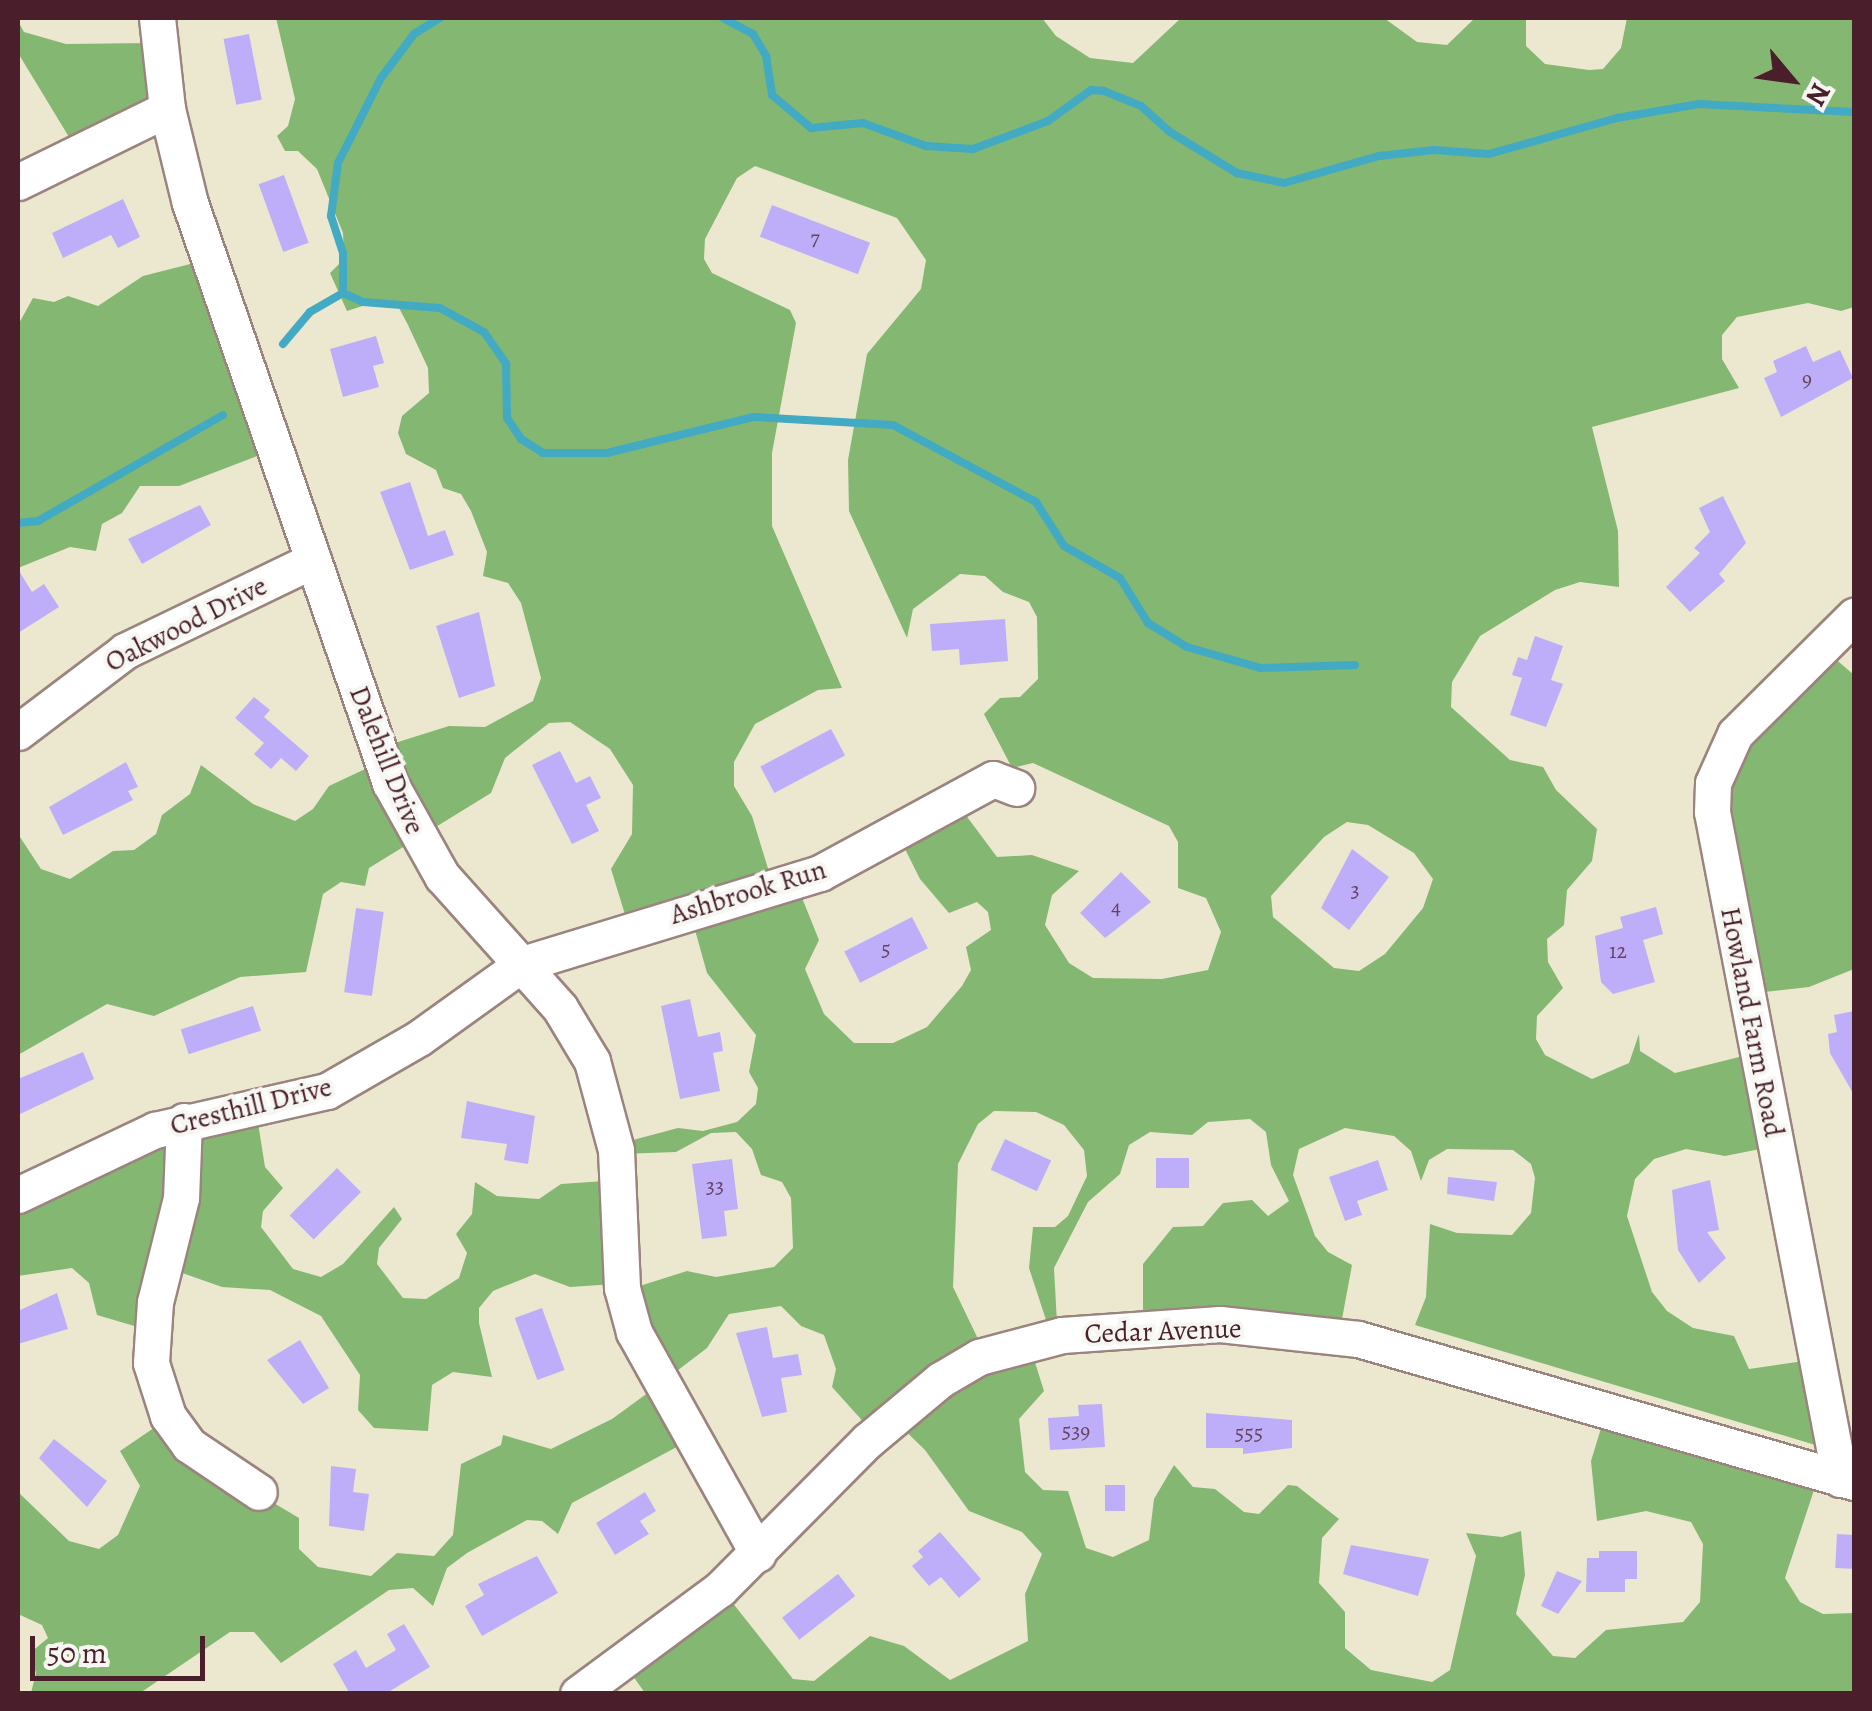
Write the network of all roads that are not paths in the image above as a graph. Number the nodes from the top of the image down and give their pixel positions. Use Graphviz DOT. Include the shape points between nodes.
graph roads {
  1 [pos="157,18"];
  2 [pos="166,109"];
  3 [pos="18,182"];
  4 [pos="313,560"];
  5 [pos="1854,616"];
  6 [pos="18,732"];
  7 [pos="1016,788"];
  8 [pos="522,964"];
  9 [pos="184,1121"];
  10 [pos="18,1196"];
  11 [pos="1847,1481"];
  12 [pos="259,1492"];
  13 [pos="758,1554"];
  14 [pos="578,1694"];
  1 -- 2 [label="street, Dalehill Drive"];
  2 -- 3 [label="street"];
  2 -- 4 [label="street, Dalehill Drive" via="190,203"];
  4 -- 6 [label="street, Oakwood Drive" via="125,651"];
  4 -- 8 [label="street, Dalehill Drive" via="404,817 466,908"];
  5 -- 11 [label="street, Howland Farm Road" via="1735,734 1718,760 1712,812"];
  7 -- 8 [label="street, Ashbrook Run" via="993,778 820,873"];
  8 -- 9 [label="street, Cresthill Drive" via="419,1038 327,1091"];
  8 -- 13 [label="street, Dalehill Drive" via="577,1032 603,1092 616,1150 622,1288 634,1332"];
  9 -- 10 [label="street, Cresthill Drive"];
  9 -- 12 [label="street" via="181,1198 152,1320 151,1363 168,1416 188,1445"];
  11 -- 13 [label="street, Cedar Avenue" via="1417,1351 1298,1331 1141,1326 1024,1343 940,1380 867,1441"];
  13 -- 14 [label="street, Cedar Avenue" via="667,1632"];
}
